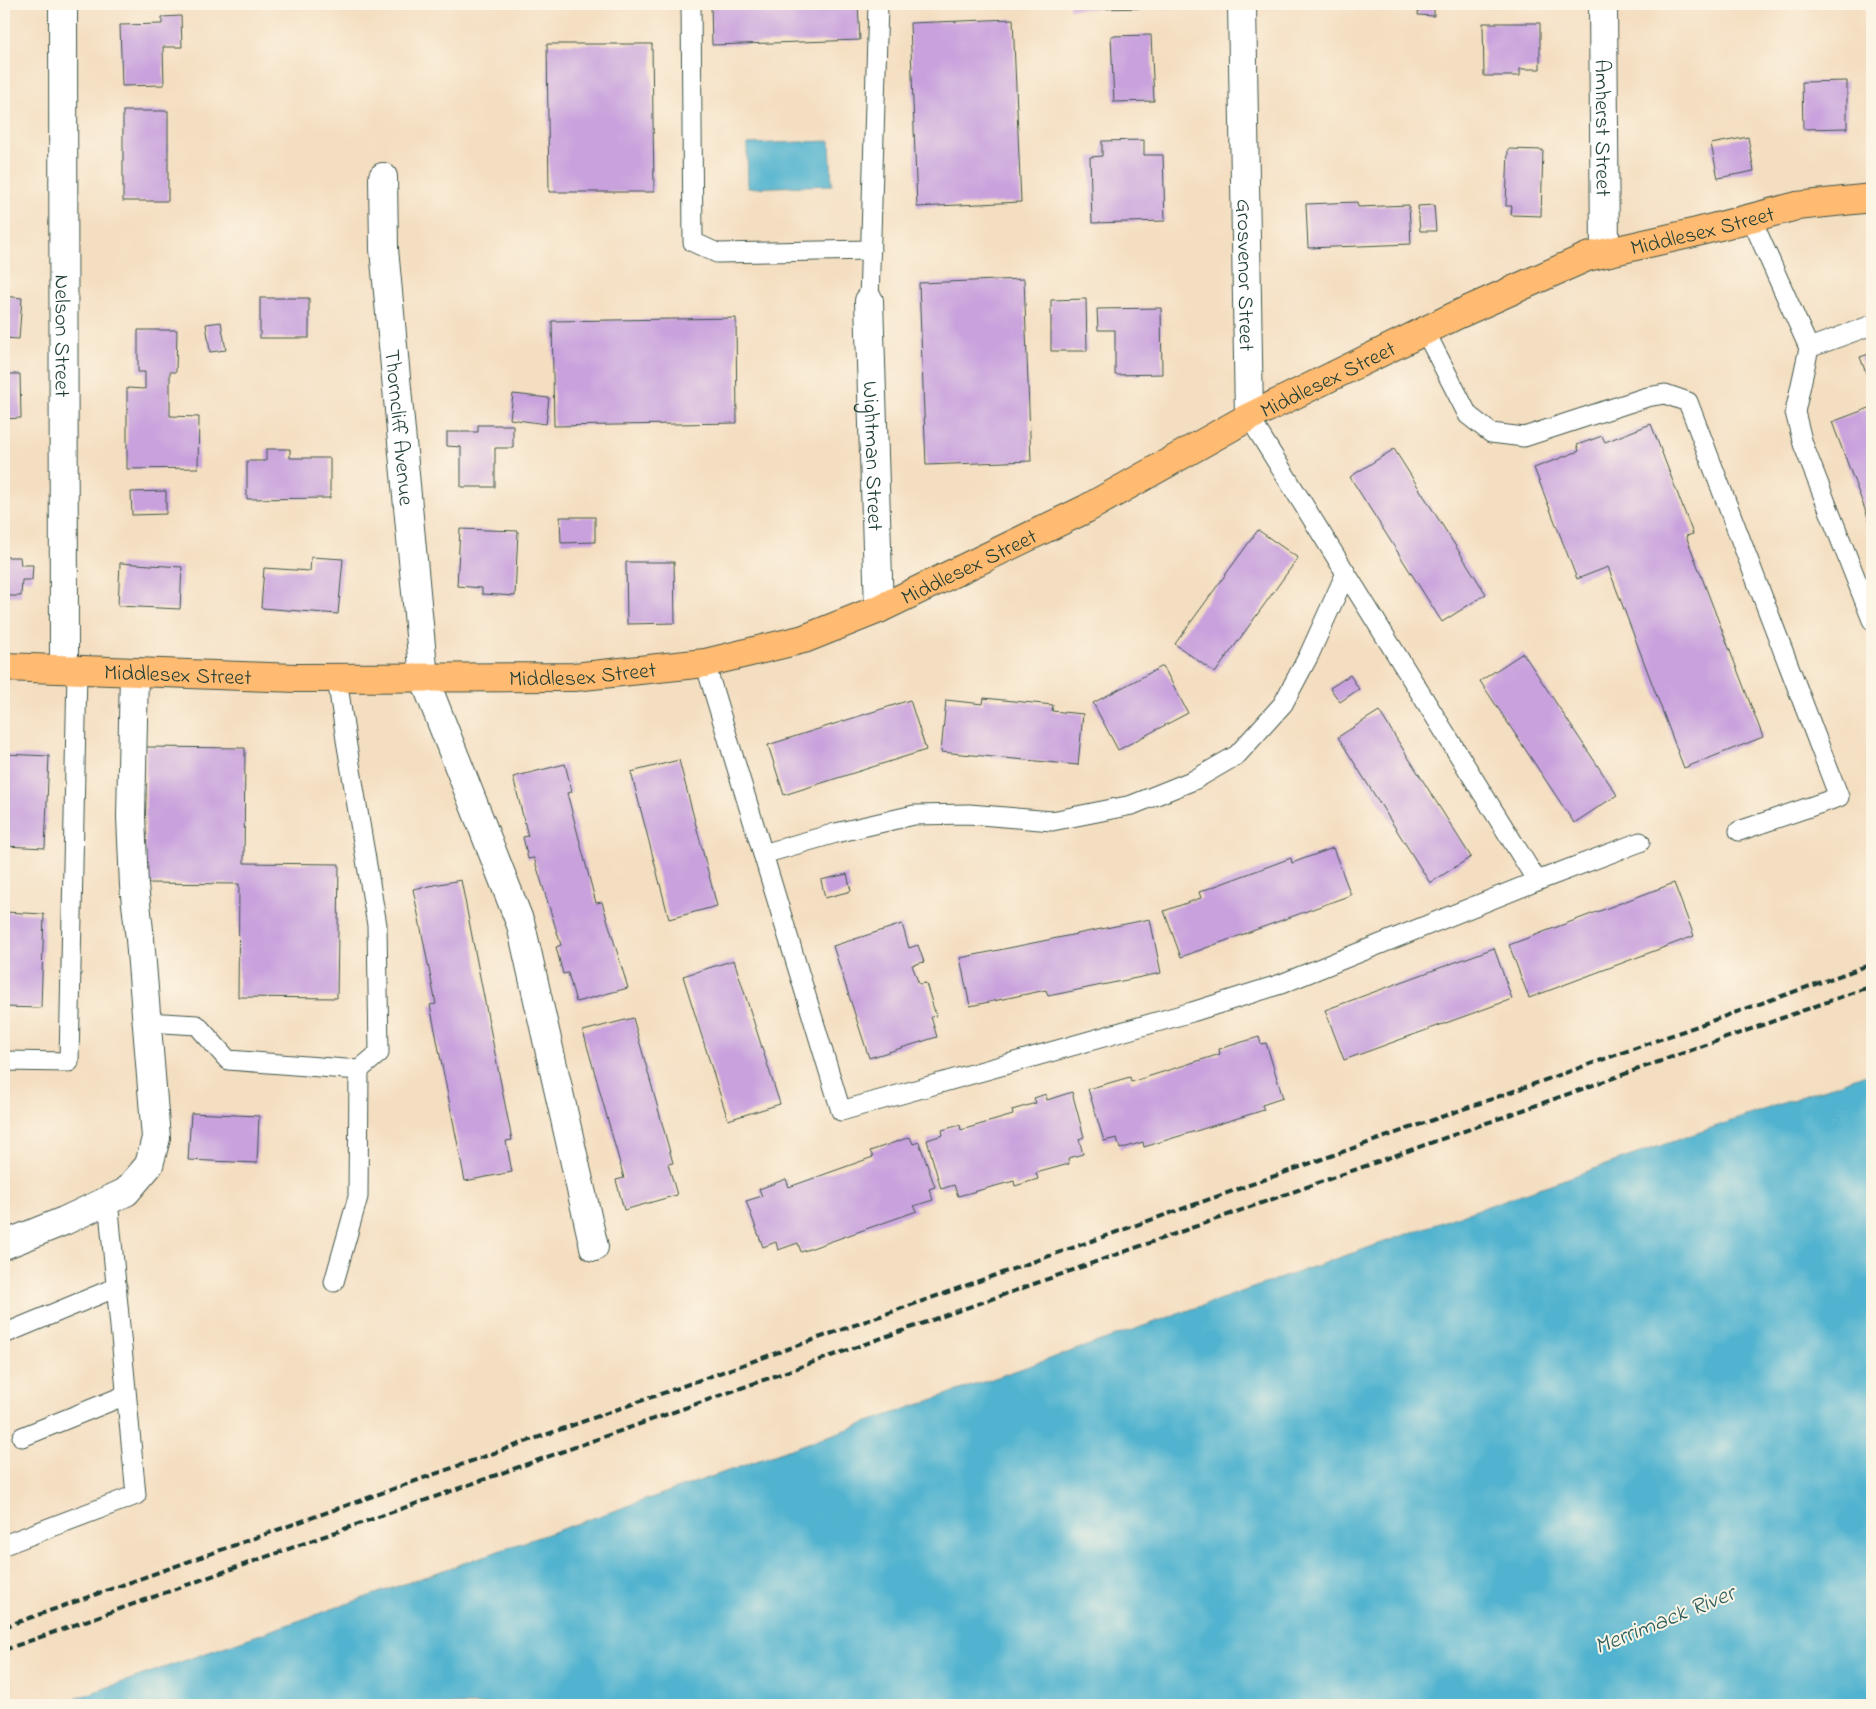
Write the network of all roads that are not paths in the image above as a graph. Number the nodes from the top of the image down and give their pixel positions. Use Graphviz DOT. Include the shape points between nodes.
graph roads {
  1 [pos="63,4"];
  2 [pos="692,4"];
  3 [pos="878,4"];
  4 [pos="1242,4"];
  5 [pos="1603,4"];
  6 [pos="383,177"];
  7 [pos="1872,198"];
  8 [pos="1751,218"];
  9 [pos="871,250"];
  10 [pos="1605,253"];
  11 [pos="870,301"];
  12 [pos="1872,324"];
  13 [pos="1425,331"];
  14 [pos="1808,348"];
  15 [pos="1250,417"];
  16 [pos="1346,573"];
  17 [pos="879,609"];
  18 [pos="1872,620"];
  19 [pos="705,664"];
  20 [pos="4,667"];
  21 [pos="71,670"];
  22 [pos="134,672"];
  23 [pos="337,678"];
  24 [pos="424,678"];
  25 [pos="1739,831"];
  26 [pos="1640,842"];
  27 [pos="763,854"];
  28 [pos="1537,881"];
  29 [pos="147,1022"];
  30 [pos="4,1061"];
  31 [pos="359,1070"];
  32 [pos="108,1200"];
  33 [pos="4,1244"];
  34 [pos="594,1247"];
  35 [pos="334,1282"];
  36 [pos="117,1287"];
  37 [pos="4,1334"];
  38 [pos="126,1395"];
  39 [pos="22,1437"];
  40 [pos="4,1545"];
  1 -- 21 [label="street, Nelson Street"];
  2 -- 9 [label="lane" via="693,242 717,253"];
  3 -- 9 [label="lane"];
  4 -- 15 [label="street, Grosvenor Street"];
  5 -- 10 [label="street, Amherst Street"];
  6 -- 24 [label="street, Thorncliff Avenue" via="384,249"];
  7 -- 8 [label="main road, Middlesex Street" via="1796,206"];
  8 -- 10 [label="main road, Middlesex Street"];
  8 -- 14 [label="lane"];
  9 -- 11 [label="lane"];
  10 -- 13 [label="main road, Middlesex Street" via="1587,257"];
  11 -- 17 [label="street, Wightman Street"];
  12 -- 14 [label="lane"];
  13 -- 15 [label="main road, Middlesex Street"];
  13 -- 25 [label="lane" via="1468,415 1492,433 1524,437 1665,394 1688,402 1839,797"];
  14 -- 18 [label="lane" via="1795,412 1801,436"];
  15 -- 16 [label="lane"];
  15 -- 17 [label="main road, Middlesex Street" via="1086,509"];
  16 -- 27 [label="lane" via="1283,704 1237,755 1194,780 1132,805 1052,821 969,814 914,815"];
  16 -- 28 [label="lane"];
  17 -- 19 [label="main road, Middlesex Street" via="804,639"];
  19 -- 24 [label="main road, Middlesex Street" via="574,677"];
  19 -- 27 [label="lane"];
  20 -- 21 [label="main road, Middlesex Street"];
  21 -- 22 [label="main road, Middlesex Street"];
  21 -- 30 [label="lane" via="69,1062"];
  22 -- 23 [label="main road, Middlesex Street"];
  22 -- 29 [label="street" via="131,817"];
  23 -- 24 [label="main road, Middlesex Street"];
  23 -- 31 [label="lane" via="377,925 379,1053"];
  24 -- 34 [label="street, Thorncliff Avenue" via="521,925"];
  26 -- 28 [label="lane"];
  27 -- 28 [label="lane" via="841,1111 1281,984"];
  29 -- 31 [label="lane" via="197,1025 228,1060"];
  29 -- 32 [label="street" via="156,1138 149,1165 126,1192"];
  31 -- 35 [label="lane" via="358,1197"];
  32 -- 33 [label="street"];
  32 -- 36 [label="lane"];
  36 -- 37 [label="lane"];
  36 -- 38 [label="lane"];
  38 -- 39 [label="lane"];
  38 -- 40 [label="lane" via="136,1495"];
}
